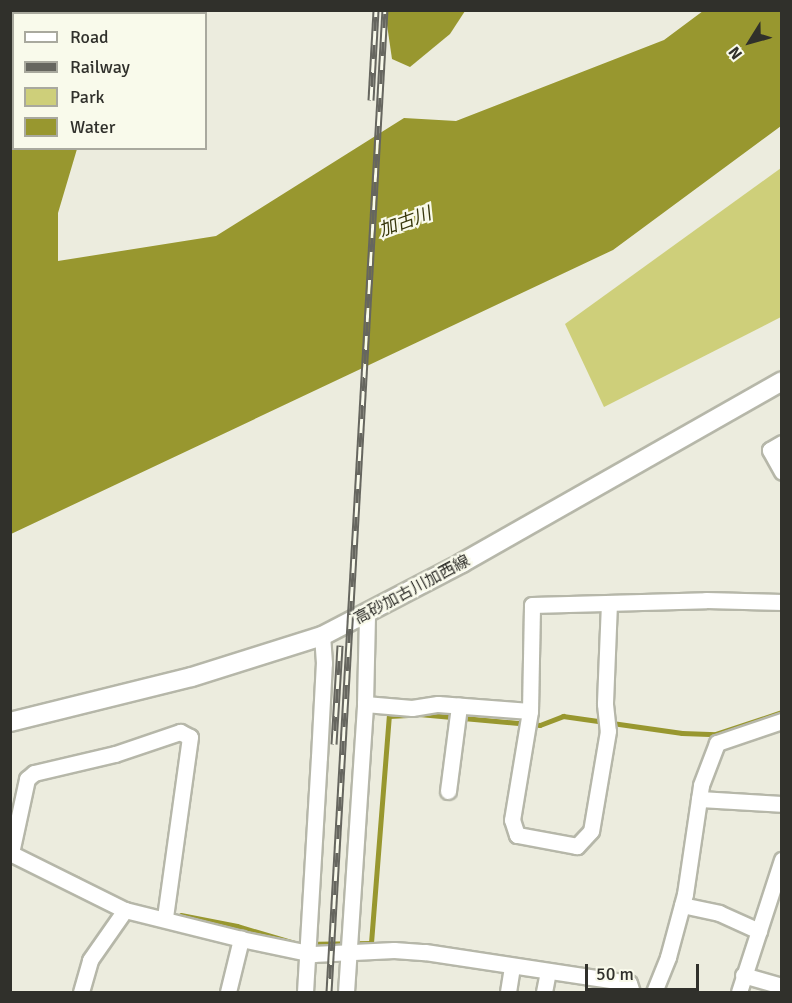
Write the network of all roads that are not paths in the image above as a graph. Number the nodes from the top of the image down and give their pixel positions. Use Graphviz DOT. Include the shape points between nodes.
graph roads {
  1 [pos="782,381"];
  2 [pos="782,442"];
  3 [pos="782,472"];
  4 [pos="782,602"];
  5 [pos="609,603"];
  6 [pos="368,615"];
  7 [pos="322,636"];
  8 [pos="365,704"];
  9 [pos="459,706"];
  10 [pos="530,711"];
  11 [pos="782,721"];
  12 [pos="10,722"];
  13 [pos="448,791"];
  14 [pos="699,799"];
  15 [pos="782,804"];
  16 [pos="11,853"];
  17 [pos="782,860"];
  18 [pos="682,905"];
  19 [pos="125,910"];
  20 [pos="165,918"];
  21 [pos="759,931"];
  22 [pos="241,939"];
  23 [pos="308,953"];
  24 [pos="349,953"];
  25 [pos="512,966"];
  26 [pos="548,971"];
  27 [pos="743,975"];
  28 [pos="782,986"];
  29 [pos="630,988"];
  30 [pos="86,990"];
  31 [pos="654,992"];
  32 [pos="228,993"];
  33 [pos="305,993"];
  34 [pos="346,993"];
  35 [pos="508,993"];
  36 [pos="544,993"];
  37 [pos="738,993"];
  1 -- 6 [label="main road, 高砂加古川加西線"];
  2 -- 3 [label="street" via="770,450"];
  4 -- 5 [label="street"];
  5 -- 10 [label="street" via="532,605"];
  5 -- 10 [label="street" via="605,704 608,731 591,831 577,846 516,835 512,820"];
  6 -- 7 [label="main road, 高砂加古川加西線"];
  6 -- 8 [label="street"];
  7 -- 12 [label="main road, 高砂加古川加西線" via="192,677"];
  7 -- 23 [label="street" via="324,663"];
  8 -- 9 [label="street"];
  8 -- 24 [label="street"];
  9 -- 10 [label="street"];
  9 -- 13 [label="street"];
  11 -- 14 [label="street" via="717,743"];
  14 -- 15 [label="street"];
  14 -- 18 [label="street"];
  16 -- 19 [label="street"];
  16 -- 20 [label="street" via="27,779 34,773 115,754 180,732 190,737"];
  17 -- 21 [label="street"];
  18 -- 21 [label="street" via="719,913"];
  18 -- 31 [label="street"];
  19 -- 20 [label="street"];
  19 -- 30 [label="street" via="90,960"];
  20 -- 22 [label="street"];
  21 -- 27 [label="street"];
  22 -- 23 [label="street"];
  22 -- 32 [label="street"];
  23 -- 24 [label="street"];
  23 -- 33 [label="street"];
  24 -- 25 [label="street" via="404,950"];
  24 -- 34 [label="street"];
  25 -- 26 [label="street"];
  25 -- 35 [label="street"];
  26 -- 29 [label="street"];
  26 -- 36 [label="street"];
  27 -- 28 [label="street"];
  27 -- 37 [label="street"];
  29 -- 31 [label="street"];
}
